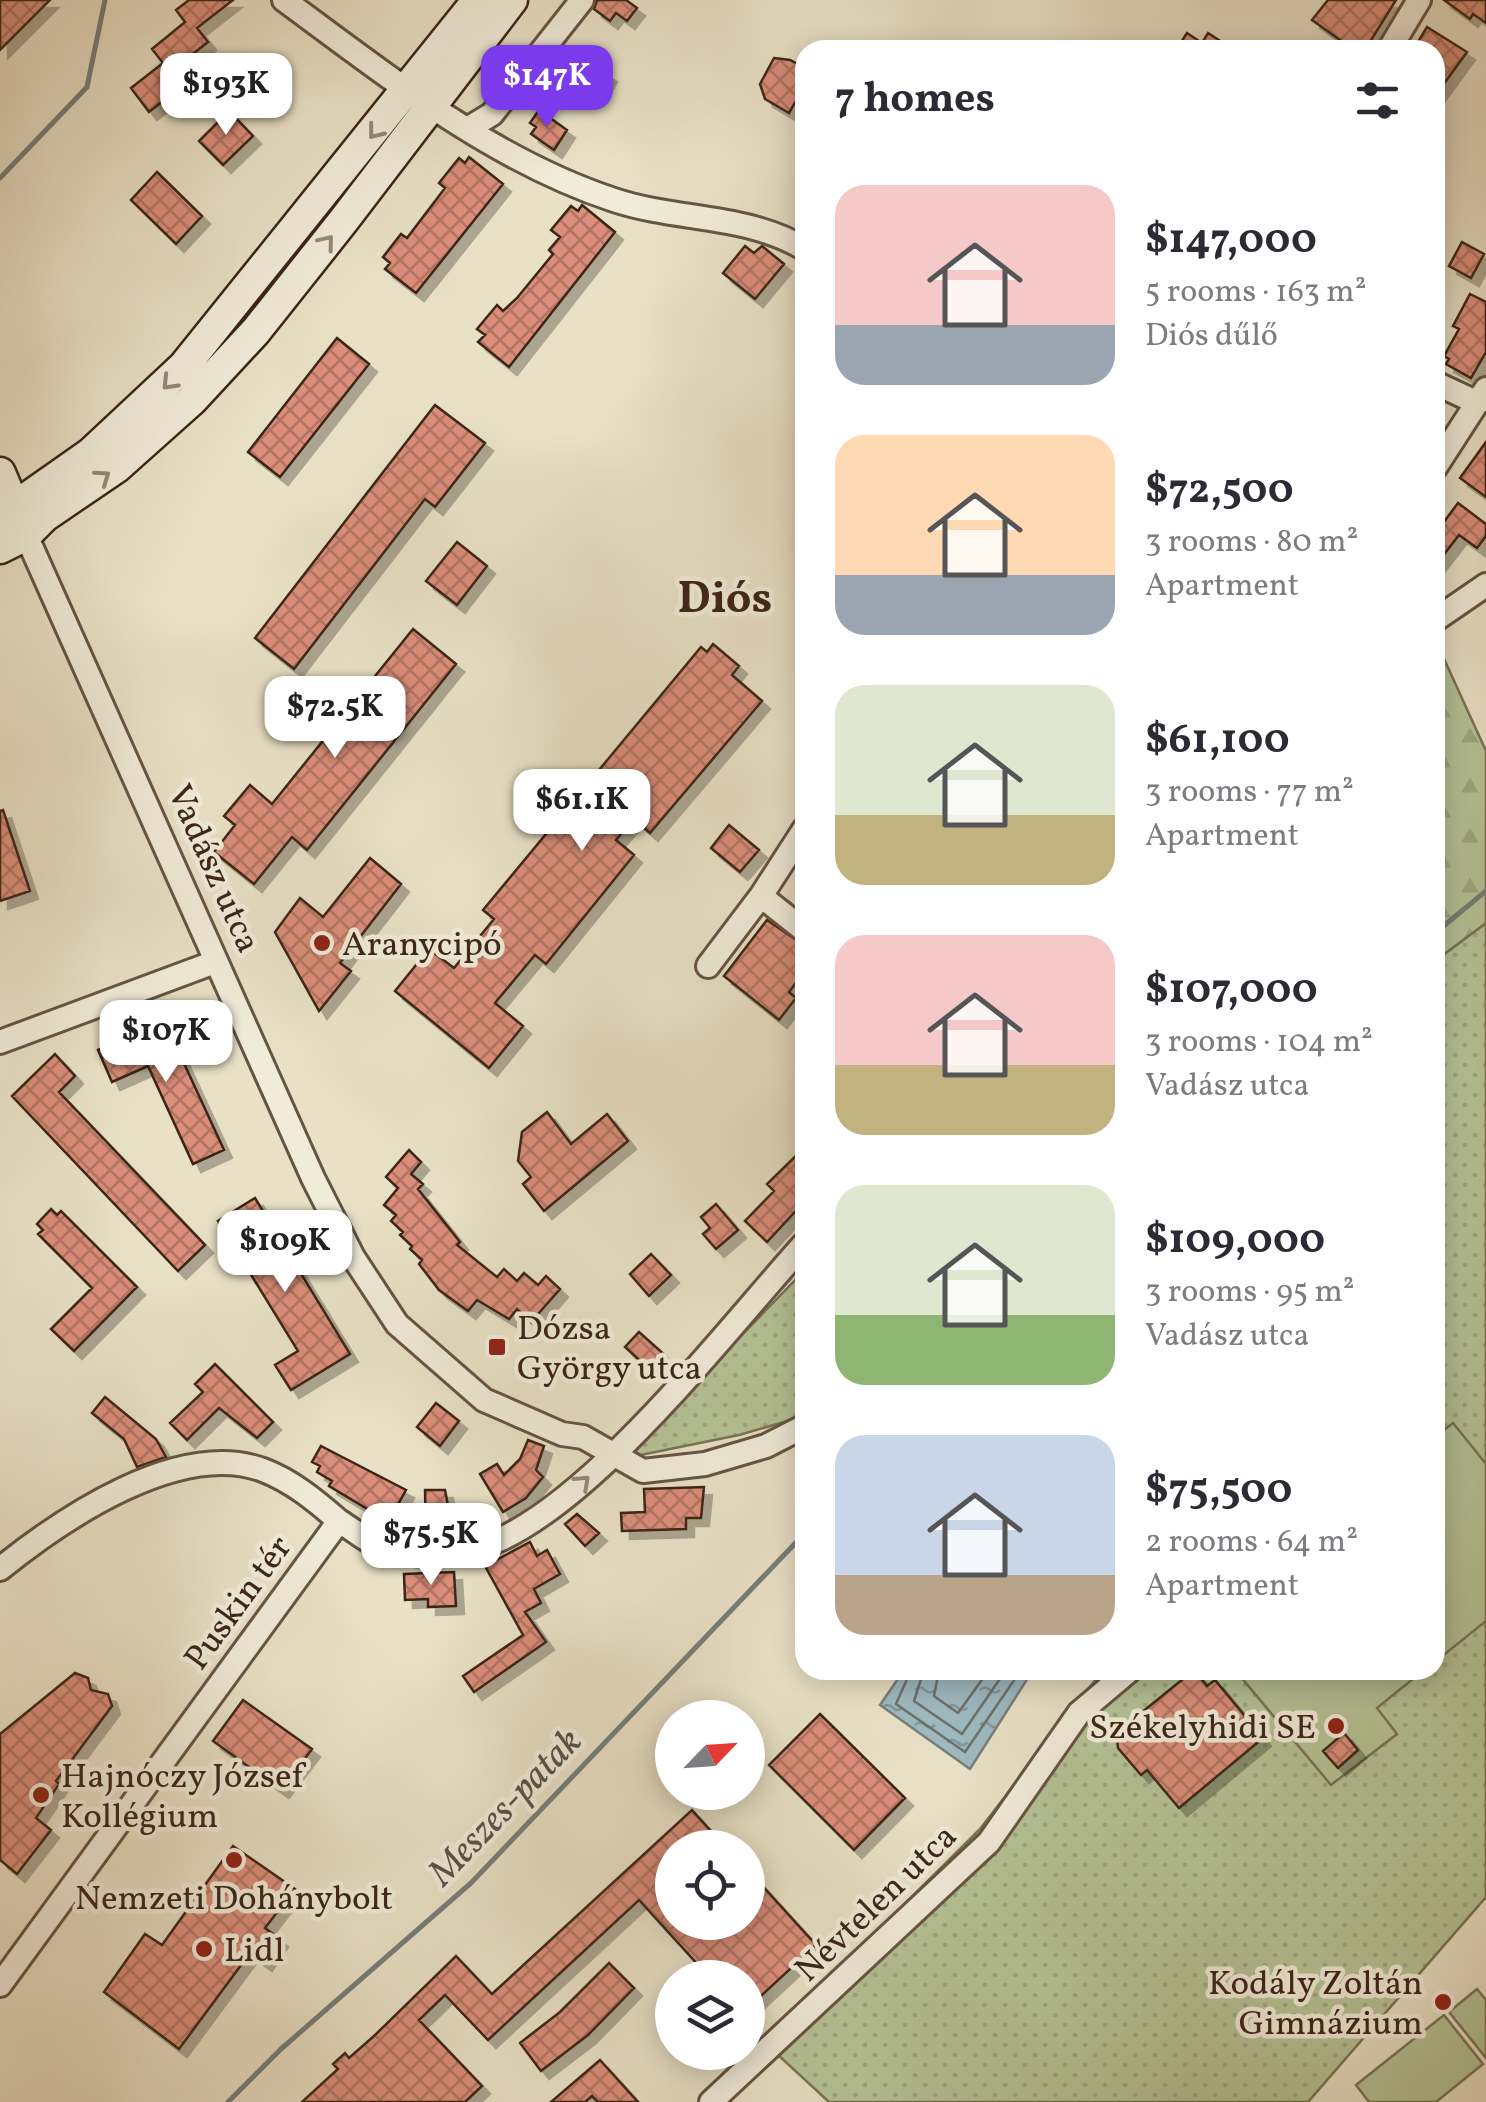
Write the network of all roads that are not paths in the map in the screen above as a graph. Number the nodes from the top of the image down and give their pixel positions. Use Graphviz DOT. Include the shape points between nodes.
graph roads {
  1 [pos="284,0"];
  2 [pos="478,0"];
  3 [pos="512,0"];
  4 [pos="582,0"];
  5 [pos="1419,0"];
  6 [pos="1395,40"];
  7 [pos="420,97"];
  8 [pos="468,128"];
  9 [pos="795,245"];
  10 [pos="1445,386"];
  11 [pos="1482,396"];
  12 [pos="1445,453"];
  13 [pos="0,473"];
  14 [pos="10,528"];
  15 [pos="1486,585"];
  16 [pos="1445,613"];
  17 [pos="795,843"];
  18 [pos="761,896"];
  19 [pos="795,922"];
  20 [pos="216,962"];
  21 [pos="708,966"];
  22 [pos="0,1042"];
  23 [pos="795,1254"];
  24 [pos="795,1431"];
  25 [pos="612,1454"];
  26 [pos="340,1521"];
  27 [pos="0,1569"];
  28 [pos="1118,1680"];
  29 [pos="9,1954"];
  30 [pos="0,1985"];
  31 [pos="712,2102"];
  1 -- 7 [label="street"];
  2 -- 7 [label="street"];
  3 -- 7 [label="street"];
  4 -- 8 [label="street" via="492,114"];
  5 -- 6 [label="street"];
  7 -- 8 [label="street"];
  7 -- 14 [label="street" via="256,331 192,400 117,467 45,516"];
  8 -- 9 [label="street" via="536,170 618,202 745,224"];
  10 -- 11 [label="street"];
  11 -- 12 [label="street"];
  13 -- 14 [label="street, Vadász utca"];
  14 -- 20 [label="street, Vadász utca"];
  15 -- 16 [label="street"];
  17 -- 18 [label="street"];
  18 -- 19 [label="street"];
  18 -- 21 [label="street"];
  20 -- 22 [label="street"];
  20 -- 25 [label="street, Vadász utca" via="353,1258 398,1324 484,1400"];
  23 -- 25 [label="street"];
  24 -- 25 [label="street, Vadász utca" via="678,1470 643,1471"];
  26 -- 25 [label="street, one-way" via="378,1546 413,1554 482,1547 572,1493"];
  26 -- 27 [label="street, Puskin tér" via="302,1490 260,1469 194,1467 154,1474 99,1500"];
  26 -- 29 [label="street, Puskin tér"];
  28 -- 31 [label="street, Névtelen utca" via="1079,1713 988,1842"];
  29 -- 30 [label="street, Puskin tér"];
}
